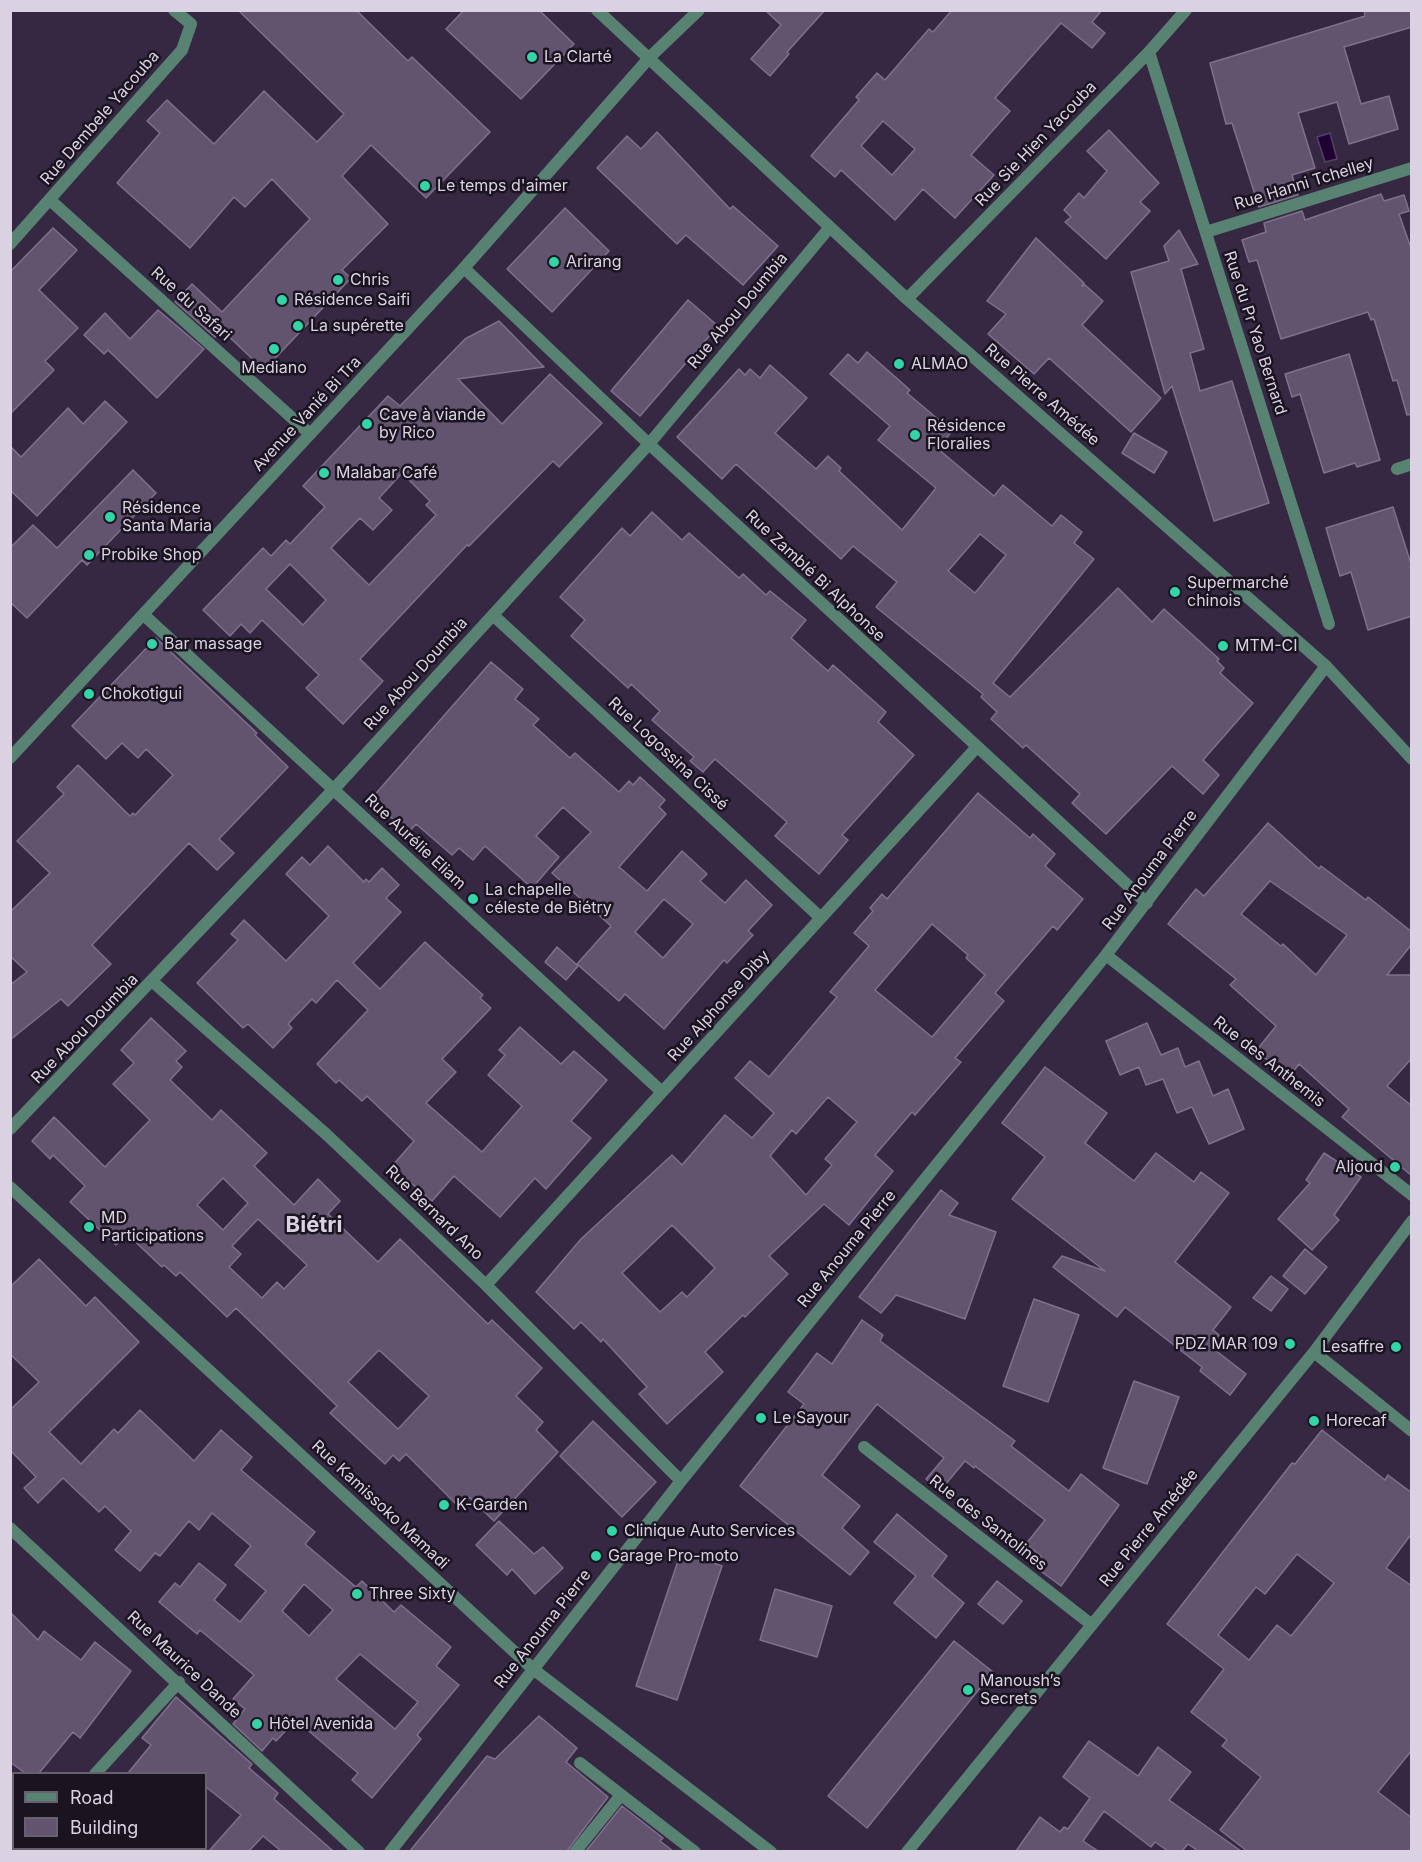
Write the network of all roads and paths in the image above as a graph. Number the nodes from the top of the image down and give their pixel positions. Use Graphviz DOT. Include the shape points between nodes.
graph roads {
  1 [pos="174,10"];
  2 [pos="597,10"];
  3 [pos="699,10"];
  4 [pos="1186,10"];
  5 [pos="1149,52"];
  6 [pos="650,57"];
  7 [pos="1412,168"];
  8 [pos="50,200"];
  9 [pos="830,227"];
  10 [pos="1206,232"];
  11 [pos="10,244"];
  12 [pos="464,268"];
  13 [pos="907,299"];
  14 [pos="310,434"];
  15 [pos="649,444"];
  16 [pos="1412,464"];
  17 [pos="1397,469"];
  18 [pos="493,615"];
  19 [pos="145,616"];
  20 [pos="1329,624"];
  21 [pos="1326,666"];
  22 [pos="976,748"];
  23 [pos="10,758"];
  24 [pos="1412,759"];
  25 [pos="334,789"];
  26 [pos="1147,903"];
  27 [pos="822,918"];
  28 [pos="1106,955"];
  29 [pos="153,982"];
  30 [pos="662,1092"];
  31 [pos="10,1129"];
  32 [pos="10,1187"];
  33 [pos="1412,1195"];
  34 [pos="1412,1221"];
  35 [pos="486,1285"];
  36 [pos="1314,1352"];
  37 [pos="1412,1431"];
  38 [pos="864,1447"];
  39 [pos="681,1480"];
  40 [pos="10,1528"];
  41 [pos="1092,1625"];
  42 [pos="533,1669"];
  43 [pos="179,1682"];
  44 [pos="580,1763"];
  45 [pos="96,1772"];
  46 [pos="621,1795"];
  47 [pos="359,1851"];
  48 [pos="390,1851"];
  49 [pos="575,1851"];
  50 [pos="695,1851"];
  51 [pos="771,1851"];
  52 [pos="907,1851"];
  1 -- 8 [label="street, Rue Dembele Yacouba" via="191,24 182,50"];
  2 -- 6 [label="street, Rue Pierre Amédée"];
  3 -- 6 [label="street, Avenue Vanié Bi Tra"];
  4 -- 5 [label="street, Rue Sie Hien Yacouba"];
  5 -- 10 [label="street, Rue du Pr Yao Bernard"];
  5 -- 13 [label="street, Rue Sie Hien Yacouba"];
  6 -- 9 [label="street, Rue Pierre Amédée"];
  6 -- 12 [label="street, Avenue Vanié Bi Tra"];
  7 -- 10 [label="street, Rue Hanni Tchelley"];
  8 -- 11 [label="street, Rue Dembele Yacouba"];
  8 -- 14 [label="street, Rue du Safari"];
  9 -- 13 [label="street, Rue Pierre Amédée"];
  9 -- 15 [label="street, Rue Abou Doumbia"];
  10 -- 20 [label="street, Rue du Pr Yao Bernard"];
  12 -- 14 [label="street, Avenue Vanié Bi Tra"];
  12 -- 15 [label="street, Rue Zamblé Bi Alphonse"];
  13 -- 21 [label="street, Rue Pierre Amédée"];
  14 -- 19 [label="street, Avenue Vanié Bi Tra"];
  15 -- 18 [label="street, Rue Abou Doumbia"];
  15 -- 22 [label="street, Rue Zamblé Bi Alphonse"];
  16 -- 17 [label="street"];
  18 -- 25 [label="street, Rue Abou Doumbia"];
  18 -- 27 [label="street, Rue Logossina Cissé"];
  19 -- 23 [label="street, Avenue Vanié Bi Tra"];
  19 -- 25 [label="street, Rue Aurélie Eliam"];
  21 -- 24 [label="street, Rue Pierre Amédée"];
  21 -- 26 [label="street, Rue Anouma Pierre"];
  22 -- 26 [label="street, Rue Zamblé Bi Alphonse"];
  22 -- 27 [label="street, Rue Alphonse Diby"];
  25 -- 29 [label="street, Rue Abou Doumbia"];
  25 -- 30 [label="street, Rue Aurélie Eliam"];
  26 -- 28 [label="street, Rue Anouma Pierre"];
  27 -- 30 [label="street, Rue Alphonse Diby"];
  28 -- 33 [label="street, Rue des Anthemis"];
  28 -- 39 [label="street, Rue Anouma Pierre"];
  29 -- 31 [label="street, Rue Abou Doumbia"];
  29 -- 35 [label="street, Rue Bernard Ano" via="326,1134"];
  30 -- 35 [label="street, Rue Alphonse Diby"];
  32 -- 42 [label="street, Rue Kamissoko Mamadi"];
  34 -- 36 [label="street, Rue Pierre Amédée"];
  35 -- 39 [label="street, Rue Bernard Ano"];
  36 -- 37 [label="street"];
  36 -- 41 [label="street, Rue Pierre Amédée"];
  38 -- 41 [label="street, Rue des Santolines"];
  39 -- 42 [label="street, Rue Anouma Pierre"];
  40 -- 43 [label="street, Rue Maurice Dande"];
  41 -- 52 [label="street, Rue Pierre Amédée"];
  42 -- 48 [label="street, Rue Anouma Pierre"];
  42 -- 51 [label="street, Rue Kamissoko Mamadi"];
  43 -- 45 [label="street"];
  43 -- 47 [label="street, Rue Maurice Dande"];
  44 -- 46 [label="street"];
  46 -- 49 [label="street"];
  46 -- 50 [label="street"];
}
